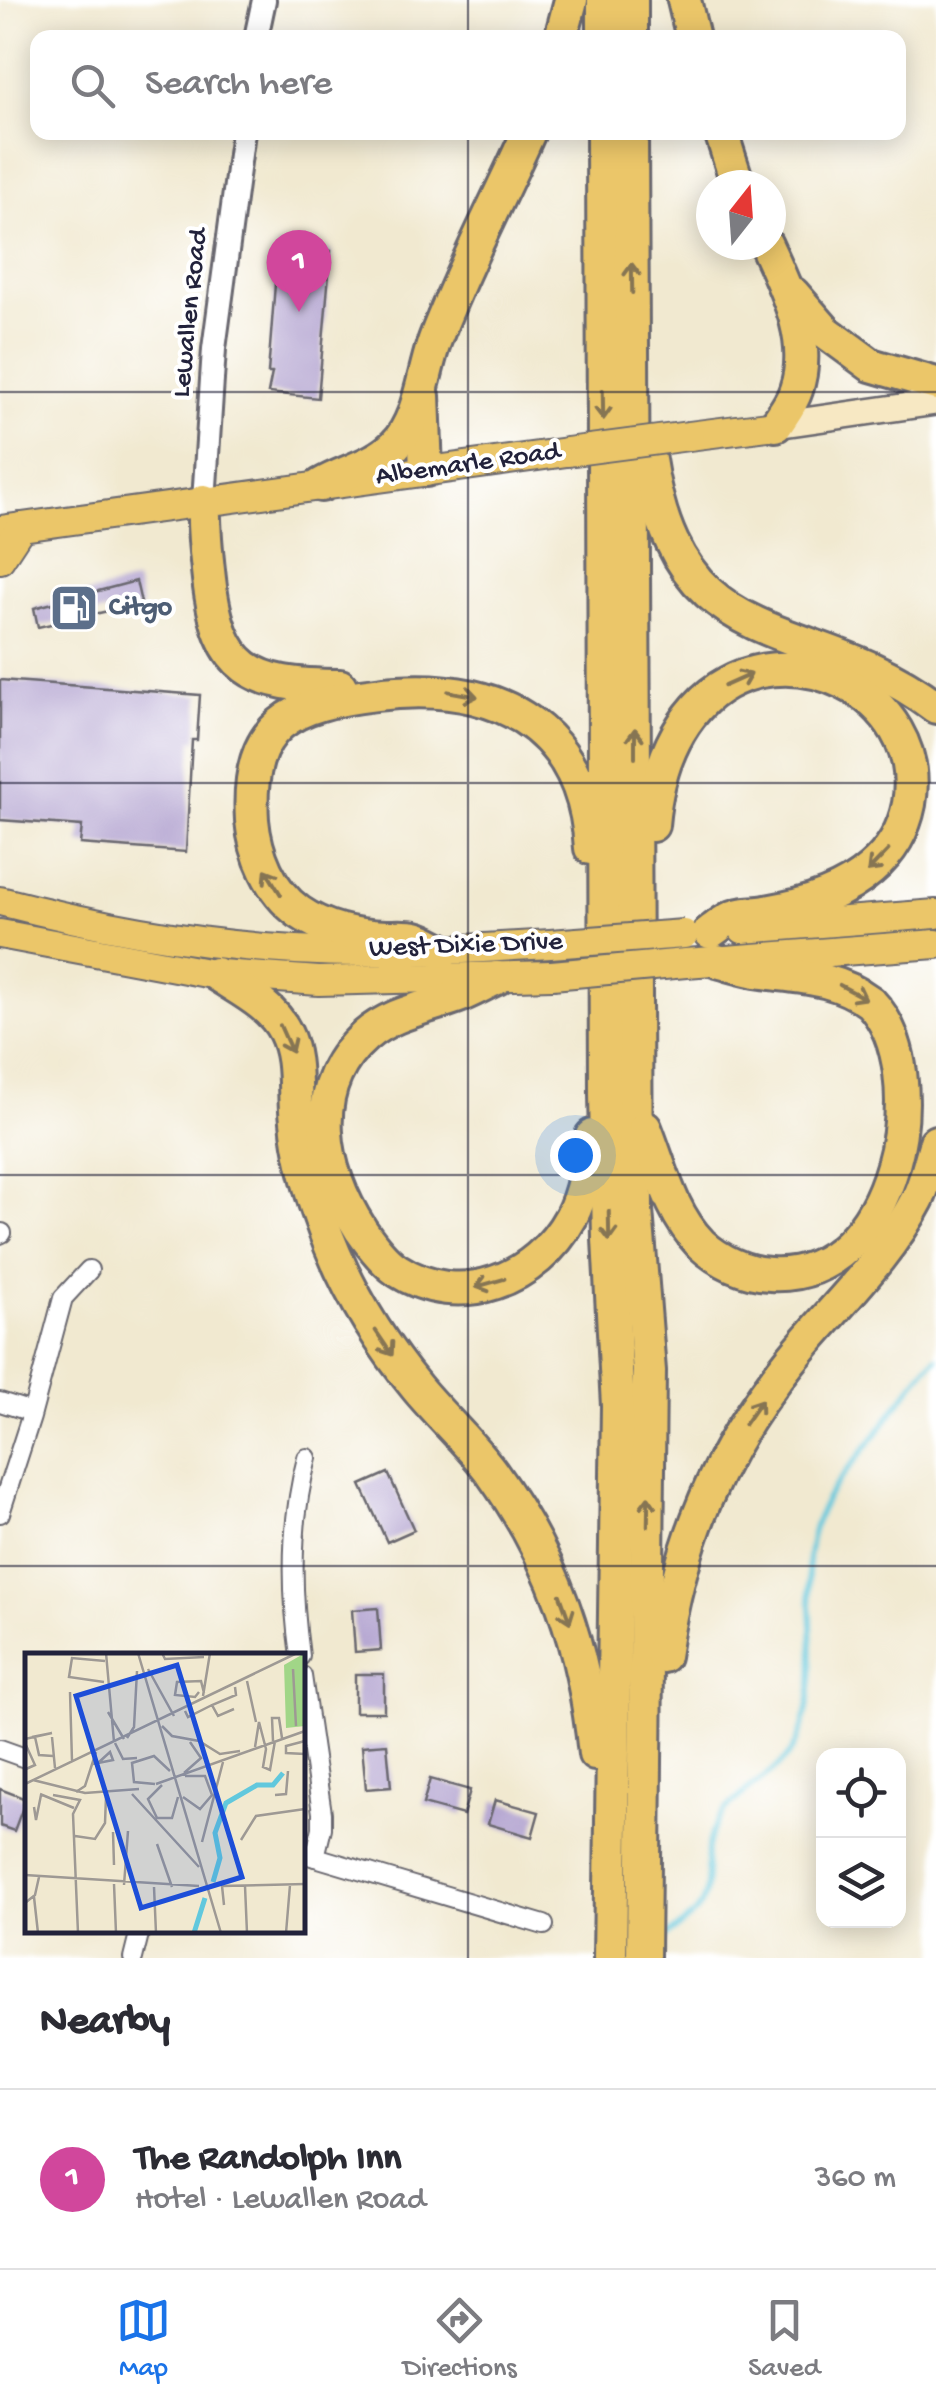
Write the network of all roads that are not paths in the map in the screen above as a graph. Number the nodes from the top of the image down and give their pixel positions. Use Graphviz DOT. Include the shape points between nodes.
graph roads {
  1 [pos="264,0"];
  2 [pos="571,0"];
  3 [pos="604,0"];
  4 [pos="630,0"];
  5 [pos="684,0"];
  6 [pos="258,30"];
  7 [pos="563,30"];
  8 [pos="604,30"];
  9 [pos="630,30"];
  10 [pos="691,30"];
  11 [pos="243,140"];
  12 [pos="525,140"];
  13 [pos="603,140"];
  14 [pos="631,140"];
  15 [pos="723,140"];
  16 [pos="733,170"];
  17 [pos="773,260"];
  18 [pos="784,283"];
  19 [pos="632,346"];
  20 [pos="422,382"];
  21 [pos="936,384"];
  22 [pos="936,402"];
  23 [pos="776,425"];
  24 [pos="426,470"];
  25 [pos="321,485"];
  26 [pos="204,501"];
  27 [pos="10,529"];
  28 [pos="0,559"];
  29 [pos="395,689"];
  30 [pos="936,707"];
  31 [pos="605,900"];
  32 [pos="0,901"];
  33 [pos="636,911"];
  34 [pos="936,914"];
  35 [pos="0,934"];
  36 [pos="936,944"];
  37 [pos="699,948"];
  38 [pos="444,951"];
  39 [pos="216,974"];
  40 [pos="497,978"];
  41 [pos="606,1094"];
  42 [pos="637,1110"];
  43 [pos="936,1142"];
  44 [pos="89,1270"];
  45 [pos="0,1402"];
  46 [pos="32,1412"];
  47 [pos="306,1458"];
  48 [pos="0,1513"];
  49 [pos="300,1653"];
  50 [pos="305,1697"];
  51 [pos="0,1749"];
  52 [pos="25,1758"];
  53 [pos="644,1840"];
  54 [pos="309,1855"];
  55 [pos="610,1915"];
  56 [pos="544,1925"];
  57 [pos="139,1933"];
  58 [pos="132,1958"];
  59 [pos="610,1958"];
  60 [pos="643,1958"];
  1 -- 6 [label="street"];
  2 -- 7 [label="highway"];
  3 -- 8 [label="highway"];
  4 -- 9 [label="highway"];
  5 -- 10 [label="highway"];
  11 -- 26 [label="street, Lewallen Road" via="214,349"];
  12 -- 20 [label="highway" via="462,275"];
  13 -- 31 [label="highway, one-way"];
  19 -- 14 [label="highway, one-way"];
  15 -- 16 [label="highway"];
  17 -- 18 [label="highway"];
  18 -- 21 [label="highway" via="826,332 871,365"];
  18 -- 23 [label="highway" via="802,369 796,394"];
  19 -- 30 [label="highway" via="646,374 656,499 695,579 737,614 869,668"];
  33 -- 19 [label="highway, one-way"];
  20 -- 24 [label="highway"];
  20 -- 25 [label="highway" via="398,442 371,465"];
  22 -- 23 [label="main road, Albemarle Road"];
  23 -- 24 [label="main road, Albemarle Road, bridge"];
  24 -- 25 [label="main road, Albemarle Road"];
  25 -- 26 [label="main road, Albemarle Road"];
  26 -- 27 [label="main road, Albemarle Road"];
  26 -- 29 [label="highway" via="214,618 238,662 281,683"];
  27 -- 28 [label="main road"];
  29 -- 31 [label="highway, one-way" via="490,700 541,732 576,782"];
  38 -- 29 [label="highway, one-way" via="417,938 351,934 314,921 270,880 253,830 257,766 280,723 319,702"];
  31 -- 41 [label="highway"];
  32 -- 38 [label="main road, West Dixie Drive" via="236,946"];
  33 -- 37 [label="highway, one-way" via="650,884 660,776 676,737 703,702 738,678 779,669 813,672 855,688 886,715 909,762 907,812 894,844 870,871 829,895 734,916"];
  33 -- 42 [label="highway"];
  34 -- 37 [label="main road, West Dixie Drive"];
  35 -- 39 [label="main road, West Dixie Drive"];
  36 -- 37 [label="main road, West Dixie Drive"];
  37 -- 38 [label="main road, West Dixie Drive, bridge" via="550,944"];
  37 -- 40 [label="main road, West Dixie Drive, bridge" via="552,975"];
  37 -- 42 [label="highway, one-way" via="759,972 820,978 885,1014 906,1046 914,1084 914,1124 896,1190 866,1234 817,1269 786,1275 733,1266 684,1223"];
  39 -- 40 [label="main road, West Dixie Drive" via="319,982"];
  39 -- 55 [label="highway, one-way" via="284,1030 295,1060 303,1158 320,1217 362,1308 417,1388 489,1470 550,1570 590,1704"];
  41 -- 40 [label="highway, one-way" via="573,1212 531,1265 498,1283 462,1290 424,1284 394,1268 344,1204 334,1177 324,1124 330,1088 366,1034"];
  41 -- 55 [label="highway, one-way" via="618,1406"];
  53 -- 42 [label="highway, one-way" via="650,1372 636,1210"];
  53 -- 43 [label="highway, one-way" via="668,1625 694,1520 747,1419 897,1233 919,1197"];
  44 -- 46 [label="street" via="63,1298"];
  45 -- 46 [label="street"];
  46 -- 48 [label="street"];
  47 -- 49 [label="street" via="294,1574"];
  50 -- 54 [label="street" via="322,1813"];
  51 -- 52 [label="street"];
  53 -- 60 [label="highway"];
  54 -- 56 [label="street"];
  55 -- 59 [label="highway"];
  57 -- 58 [label="street"];
}
